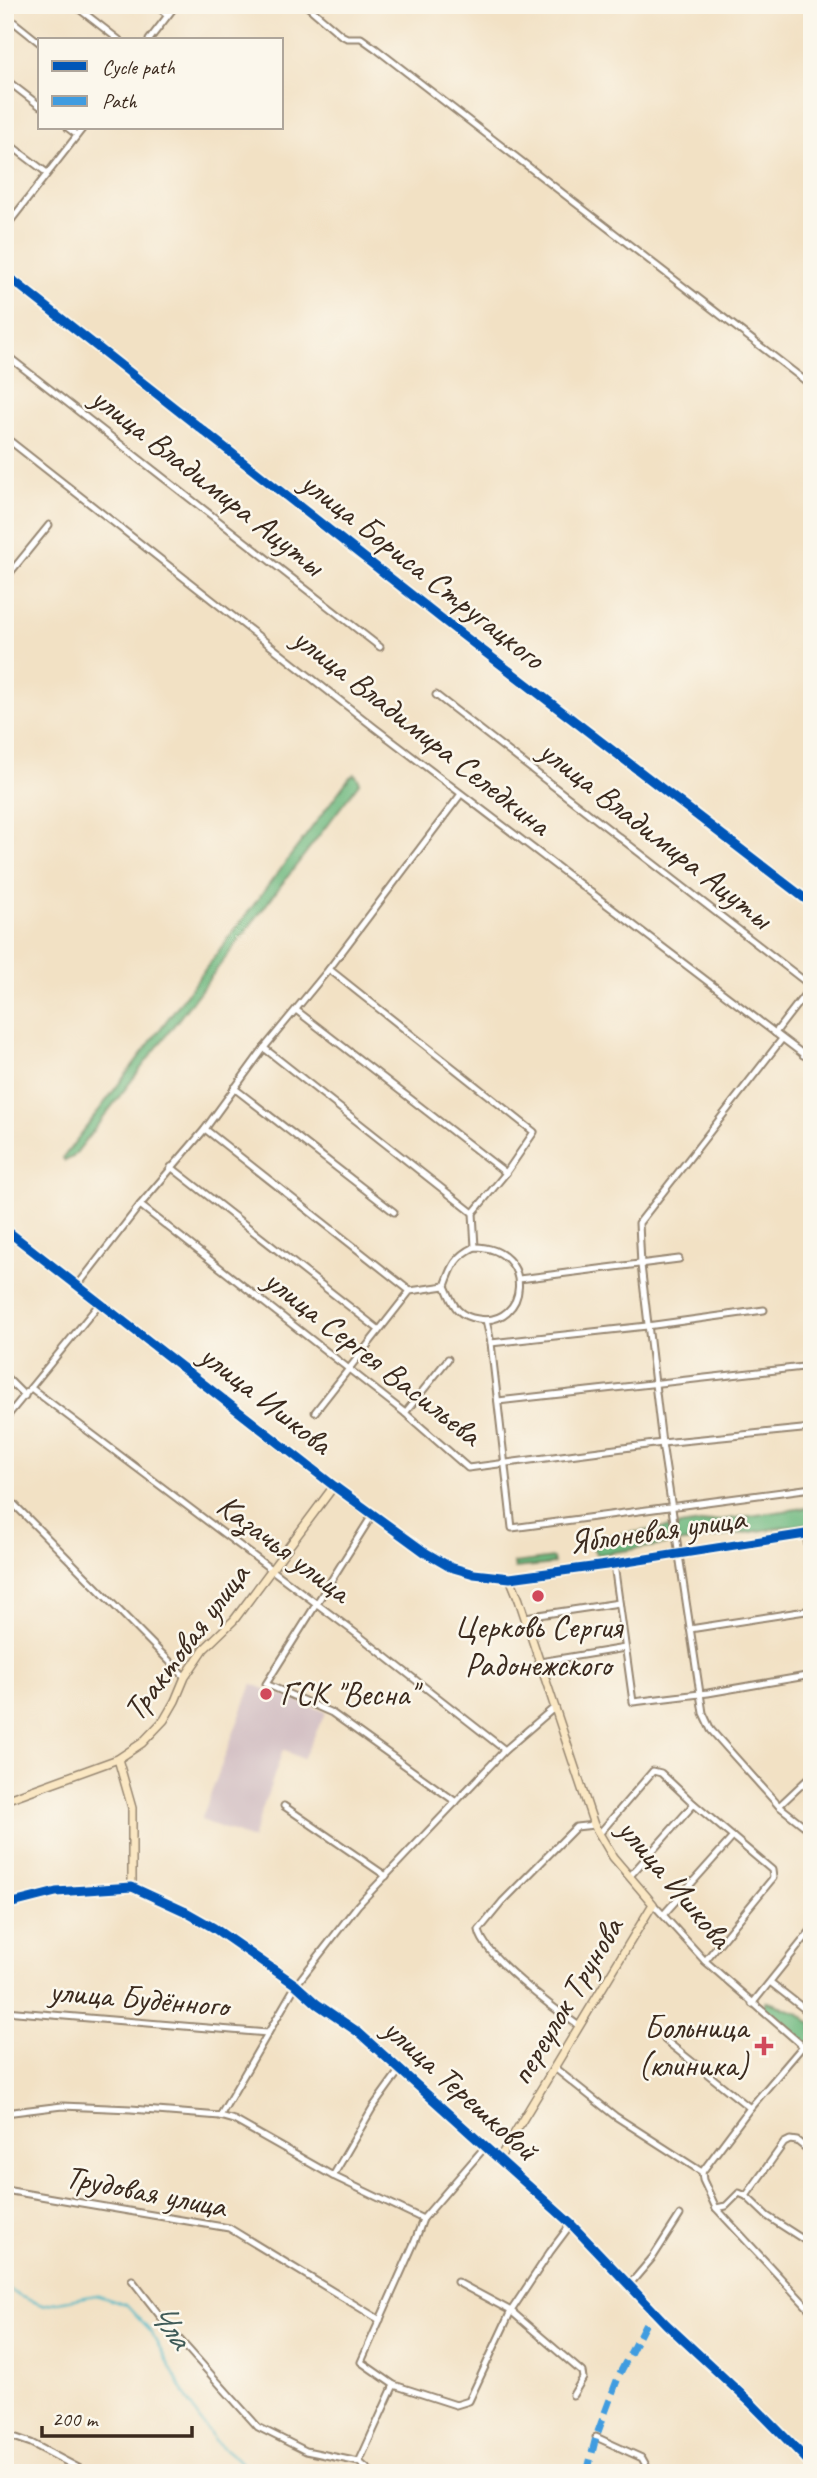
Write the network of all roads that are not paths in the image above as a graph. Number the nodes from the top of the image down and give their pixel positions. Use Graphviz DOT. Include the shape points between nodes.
graph roads {
  1 [pos="74,5"];
  2 [pos="155,5"];
  3 [pos="176,5"];
  4 [pos="306,5"];
  5 [pos="5,15"];
  6 [pos="168,16"];
  7 [pos="116,38"];
  8 [pos="151,38"];
  9 [pos="38,41"];
  10 [pos="5,79"];
  11 [pos="38,104"];
  12 [pos="71,130"];
  13 [pos="81,130"];
  14 [pos="77,135"];
  15 [pos="5,141"];
  16 [pos="47,173"];
  17 [pos="5,228"];
  18 [pos="5,274"];
  19 [pos="5,354"];
  20 [pos="812,386"];
  21 [pos="5,437"];
  22 [pos="49,524"];
  23 [pos="5,579"];
  24 [pos="380,647"];
  25 [pos="436,695"];
  26 [pos="461,793"];
  27 [pos="812,904"];
  28 [pos="329,970"];
  29 [pos="812,985"];
  30 [pos="296,1010"];
  31 [pos="775,1033"];
  32 [pos="782,1039"];
  33 [pos="812,1043"];
  34 [pos="264,1048"];
  35 [pos="803,1055"];
  36 [pos="812,1061"];
  37 [pos="234,1088"];
  38 [pos="205,1129"];
  39 [pos="171,1167"];
  40 [pos="506,1173"];
  41 [pos="140,1205"];
  42 [pos="394,1212"];
  43 [pos="472,1213"];
  44 [pos="5,1230"];
  45 [pos="475,1247"];
  46 [pos="679,1259"];
  47 [pos="641,1265"];
  48 [pos="519,1279"];
  49 [pos="78,1285"];
  50 [pos="445,1286"];
  51 [pos="410,1291"];
  52 [pos="100,1303"];
  53 [pos="764,1310"];
  54 [pos="486,1320"];
  55 [pos="647,1326"];
  56 [pos="378,1329"];
  57 [pos="491,1343"];
  58 [pos="448,1359"];
  59 [pos="812,1366"];
  60 [pos="347,1369"];
  61 [pos="5,1376"];
  62 [pos="655,1384"];
  63 [pos="31,1388"];
  64 [pos="25,1396"];
  65 [pos="498,1401"];
  66 [pos="315,1412"];
  67 [pos="405,1413"];
  68 [pos="5,1419"];
  69 [pos="812,1428"];
  70 [pos="662,1443"];
  71 [pos="504,1464"];
  72 [pos="334,1486"];
  73 [pos="812,1488"];
  74 [pos="5,1495"];
  75 [pos="672,1508"];
  76 [pos="373,1514"];
  77 [pos="809,1534"];
  78 [pos="680,1553"];
  79 [pos="614,1564"];
  80 [pos="271,1570"];
  81 [pos="812,1571"];
  82 [pos="510,1578"];
  83 [pos="619,1603"];
  84 [pos="316,1604"];
  85 [pos="812,1610"];
  86 [pos="525,1617"];
  87 [pos="690,1629"];
  88 [pos="625,1648"];
  89 [pos="540,1662"];
  90 [pos="812,1675"];
  91 [pos="186,1677"];
  92 [pos="698,1693"];
  93 [pos="555,1707"];
  94 [pos="505,1750"];
  95 [pos="118,1759"];
  96 [pos="812,1775"];
  97 [pos="5,1800"];
  98 [pos="456,1802"];
  99 [pos="694,1804"];
  100 [pos="284,1806"];
  101 [pos="779,1806"];
  102 [pos="594,1825"];
  103 [pos="812,1832"];
  104 [pos="599,1834"];
  105 [pos="733,1837"];
  106 [pos="386,1876"];
  107 [pos="630,1876"];
  108 [pos="132,1887"];
  109 [pos="653,1904"];
  110 [pos="5,1905"];
  111 [pos="664,1914"];
  112 [pos="812,1929"];
  113 [pos="705,1961"];
  114 [pos="770,1982"];
  115 [pos="296,1985"];
  116 [pos="752,2004"];
  117 [pos="5,2011"];
  118 [pos="812,2015"];
  119 [pos="579,2026"];
  120 [pos="268,2033"];
  121 [pos="665,2040"];
  122 [pos="802,2047"];
  123 [pos="812,2054"];
  124 [pos="556,2069"];
  125 [pos="399,2071"];
  126 [pos="750,2108"];
  127 [pos="5,2113"];
  128 [pos="220,2116"];
  129 [pos="485,2147"];
  130 [pos="812,2153"];
  131 [pos="499,2159"];
  132 [pos="702,2172"];
  133 [pos="333,2175"];
  134 [pos="5,2190"];
  135 [pos="746,2196"];
  136 [pos="716,2207"];
  137 [pos="680,2216"];
  138 [pos="423,2219"];
  139 [pos="571,2224"];
  140 [pos="812,2245"];
  141 [pos="132,2280"];
  142 [pos="457,2282"];
  143 [pos="630,2284"];
  144 [pos="511,2311"];
  145 [pos="812,2312"];
  146 [pos="380,2320"];
  147 [pos="394,2385"];
  148 [pos="573,2395"];
  149 [pos="5,2434"];
  150 [pos="596,2437"];
  151 [pos="359,2462"];
  152 [pos="812,2465"];
  153 [pos="88,2473"];
  154 [pos="372,2473"];
  155 [pos="644,2473"];
  1 -- 7 [label="street"];
  2 -- 6 [label="street"];
  3 -- 6 [label="street"];
  4 -- 20 [label="street" via="341,35 361,38 375,48"];
  5 -- 9 [label="street"];
  6 -- 8 [label="street"];
  10 -- 11 [label="street"];
  12 -- 14 [label="street"];
  13 -- 14 [label="street"];
  14 -- 16 [label="street"];
  15 -- 16 [label="street"];
  16 -- 17 [label="street"];
  18 -- 27 [label="street, улица Бориса Стругацкого"];
  19 -- 24 [label="street, улица Владимира Ацуты"];
  21 -- 26 [label="street, улица Владимира Селедкина"];
  22 -- 23 [label="street"];
  25 -- 29 [label="street, улица Владимира Ацуты"];
  26 -- 28 [label="street"];
  26 -- 31 [label="street, улица Владимира Селедкина"];
  28 -- 30 [label="street"];
  28 -- 40 [label="street" via="534,1132"];
  29 -- 31 [label="street"];
  30 -- 34 [label="street"];
  30 -- 40 [label="street"];
  31 -- 32 [label="street, улица Владимира Селедкина"];
  32 -- 35 [label="street, улица Владимира Селедкина"];
  32 -- 47 [label="street" via="639,1223"];
  33 -- 35 [label="street"];
  34 -- 37 [label="street"];
  34 -- 43 [label="street"];
  35 -- 36 [label="street, улица Владимира Селедкина"];
  37 -- 38 [label="street"];
  37 -- 42 [label="street"];
  38 -- 39 [label="street"];
  38 -- 51 [label="street"];
  39 -- 41 [label="street"];
  39 -- 56 [label="street"];
  40 -- 43 [label="street"];
  41 -- 49 [label="street"];
  41 -- 60 [label="street, улица Сергея Васильева"];
  43 -- 45 [label="street"];
  44 -- 49 [label="street, улица Ишкова"];
  45 -- 48 [label="street" via="502,1253"];
  45 -- 50 [label="street" via="452,1265"];
  46 -- 47 [label="street"];
  47 -- 48 [label="street"];
  47 -- 55 [label="street"];
  48 -- 54 [label="street" via="517,1300 510,1309"];
  49 -- 52 [label="street, улица Ишкова"];
  50 -- 51 [label="street"];
  50 -- 54 [label="street" via="458,1311"];
  51 -- 56 [label="street"];
  52 -- 63 [label="street"];
  52 -- 72 [label="street, улица Ишкова"];
  53 -- 55 [label="street"];
  54 -- 57 [label="street"];
  55 -- 57 [label="street"];
  55 -- 62 [label="street"];
  56 -- 60 [label="street"];
  57 -- 65 [label="street"];
  58 -- 67 [label="street"];
  59 -- 62 [label="street"];
  60 -- 66 [label="street"];
  60 -- 67 [label="street, улица Сергея Васильева"];
  61 -- 64 [label="street"];
  62 -- 65 [label="street"];
  62 -- 70 [label="street"];
  63 -- 64 [label="street"];
  63 -- 80 [label="street, Казачья улица"];
  64 -- 68 [label="street"];
  65 -- 71 [label="street"];
  67 -- 71 [label="street, улица Сергея Васильева" via="468,1468"];
  69 -- 70 [label="street, улица Сергея Васильева"];
  70 -- 71 [label="street, улица Сергея Васильева"];
  70 -- 75 [label="street"];
  71 -- 75 [label="street" via="512,1528"];
  72 -- 76 [label="street, улица Ишкова"];
  72 -- 80 [label="street, Трактовая улица"];
  73 -- 75 [label="street"];
  74 -- 91 [label="street"];
  75 -- 78 [label="street"];
  76 -- 82 [label="street, улица Ишкова" via="450,1567"];
  76 -- 84 [label="street"];
  77 -- 78 [label="street, Яблоневая улица"];
  77 -- 81 [label="street"];
  78 -- 79 [label="street, Яблоневая улица"];
  78 -- 87 [label="street"];
  79 -- 82 [label="street, Яблоневая улица"];
  79 -- 83 [label="street"];
  80 -- 84 [label="street, Казачья улица"];
  80 -- 91 [label="street, Трактовая улица"];
  82 -- 86 [label="street, улица Ишкова"];
  83 -- 86 [label="street"];
  83 -- 88 [label="street"];
  84 -- 94 [label="street, Казачья улица"];
  84 -- 98 [label="street" via="266,1684 332,1713"];
  85 -- 87 [label="street"];
  86 -- 89 [label="street, улица Ишкова"];
  87 -- 92 [label="street"];
  88 -- 89 [label="street"];
  88 -- 92 [label="street" via="633,1702"];
  89 -- 93 [label="street, улица Ишкова"];
  90 -- 92 [label="street"];
  91 -- 95 [label="street, Трактовая улица" via="163,1720 142,1743"];
  92 -- 101 [label="street" via="711,1730"];
  93 -- 94 [label="street"];
  93 -- 102 [label="street, улица Ишкова"];
  94 -- 98 [label="street"];
  95 -- 97 [label="street, Трактовая улица"];
  95 -- 108 [label="street" via="132,1808"];
  96 -- 101 [label="street"];
  98 -- 106 [label="street"];
  99 -- 104 [label="street" via="662,1773 653,1771"];
  99 -- 105 [label="street"];
  99 -- 107 [label="street"];
  100 -- 106 [label="street"];
  101 -- 103 [label="street"];
  102 -- 104 [label="street, улица Ишкова"];
  102 -- 119 [label="street" via="576,1827 478,1930 499,1960"];
  104 -- 107 [label="street, улица Ишкова"];
  105 -- 111 [label="street"];
  105 -- 113 [label="street" via="772,1870 773,1878"];
  106 -- 115 [label="street"];
  107 -- 109 [label="street, улица Ишкова"];
  108 -- 110 [label="street, улица Терешковой" via="56,1892"];
  108 -- 115 [label="street, улица Терешковой" via="191,1915"];
  109 -- 111 [label="street, улица Ишкова"];
  109 -- 119 [label="street, переулок Трунова"];
  111 -- 113 [label="street, улица Ишкова"];
  112 -- 114 [label="street"];
  113 -- 116 [label="street, улица Ишкова"];
  114 -- 116 [label="street"];
  114 -- 118 [label="street"];
  115 -- 120 [label="street"];
  115 -- 125 [label="street, улица Терешковой" via="358,2032"];
  116 -- 122 [label="street, улица Ишкова"];
  117 -- 120 [label="street, улица Будённого"];
  119 -- 124 [label="street, переулок Трунова"];
  120 -- 128 [label="street"];
  121 -- 126 [label="street"];
  122 -- 123 [label="street, улица Ишкова"];
  122 -- 126 [label="street"];
  124 -- 131 [label="street, переулок Трунова"];
  124 -- 132 [label="street" via="615,2116"];
  125 -- 129 [label="street, улица Терешковой"];
  125 -- 133 [label="street"];
  126 -- 132 [label="street"];
  127 -- 128 [label="street" via="62,2106"];
  128 -- 133 [label="street"];
  129 -- 131 [label="street, улица Терешковой"];
  129 -- 138 [label="street"];
  130 -- 135 [label="street" via="797,2141 784,2143"];
  131 -- 139 [label="street, улица Терешковой"];
  132 -- 136 [label="street"];
  133 -- 138 [label="street"];
  134 -- 146 [label="street, Трудовая улица" via="229,2228"];
  135 -- 136 [label="street" via="739,2193 726,2206"];
  135 -- 140 [label="street" via="767,2216"];
  136 -- 145 [label="street"];
  137 -- 143 [label="street"];
  138 -- 146 [label="street"];
  139 -- 143 [label="street, улица Терешковой"];
  139 -- 144 [label="street"];
  141 -- 151 [label="street" via="258,2427 306,2451"];
  142 -- 144 [label="street"];
  143 -- 152 [label="street, улица Терешковой"];
  144 -- 147 [label="street" via="469,2400 456,2405"];
  144 -- 148 [label="street" via="582,2372"];
  146 -- 147 [label="street" via="361,2362"];
  147 -- 151 [label="street"];
  149 -- 153 [label="street"];
  150 -- 155 [label="street" via="642,2458 647,2468"];
  151 -- 154 [label="street"];
}
